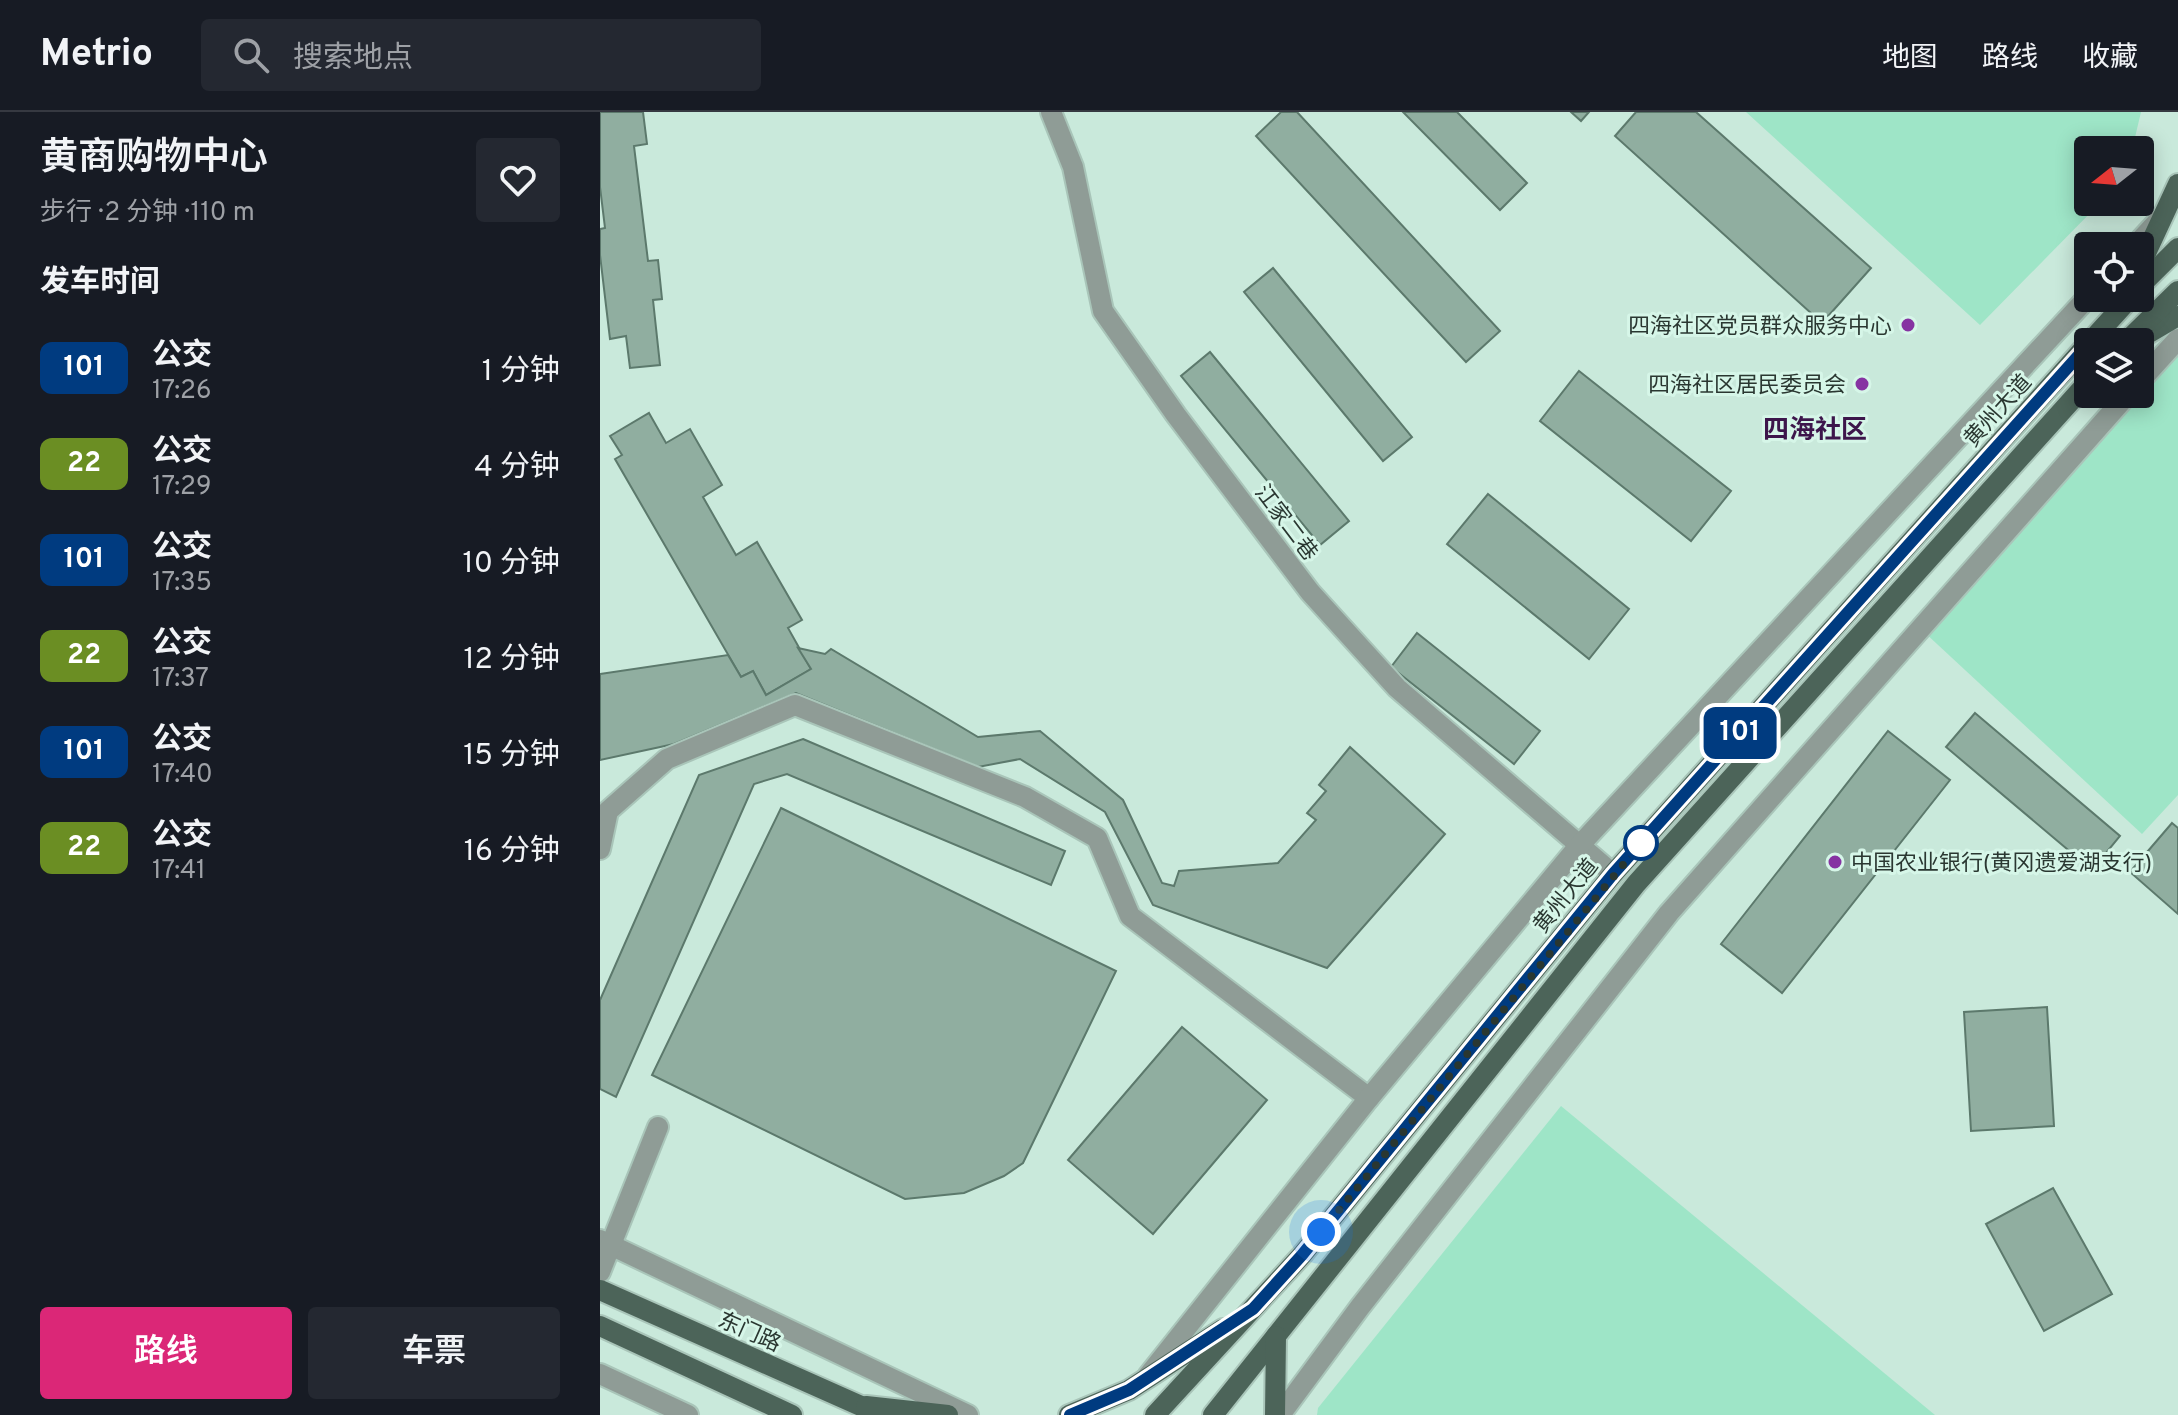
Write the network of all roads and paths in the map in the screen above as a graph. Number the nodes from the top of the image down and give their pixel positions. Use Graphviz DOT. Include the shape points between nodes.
graph roads {
  1 [pos="1051,112"];
  2 [pos="2178,184"];
  3 [pos="2167,211"];
  4 [pos="2148,232"];
  5 [pos="2154,237"];
  6 [pos="2178,248"];
  7 [pos="2154,272"];
  8 [pos="2178,291"];
  9 [pos="2074,312"];
  10 [pos="2117,312"];
  11 [pos="2178,316"];
  12 [pos="2103,328"];
  13 [pos="2140,328"];
  14 [pos="2154,330"];
  15 [pos="2178,339"];
  16 [pos="2074,360"];
  17 [pos="2154,366"];
  18 [pos="2074,398"];
  19 [pos="2116,408"];
  20 [pos="1578,847"];
  21 [pos="600,849"];
  22 [pos="1613,874"];
  23 [pos="1369,1098"];
  24 [pos="658,1127"];
  25 [pos="605,1243"];
  26 [pos="600,1272"];
  27 [pos="600,1290"];
  28 [pos="1253,1309"];
  29 [pos="600,1326"];
  30 [pos="1276,1336"];
  31 [pos="600,1374"];
  32 [pos="1144,1380"];
  33 [pos="858,1405"];
  34 [pos="688,1415"];
  35 [pos="792,1415"];
  36 [pos="881,1415"];
  37 [pos="948,1415"];
  38 [pos="968,1415"];
  39 [pos="1069,1415"];
  40 [pos="1155,1415"];
  41 [pos="1213,1415"];
  42 [pos="1278,1415"];
  1 -- 20 [label="street, 江家二巷" via="1073,167 1103,311 1176,415 1310,592 1397,688"];
  2 -- 3 [label="main road"];
  3 -- 4 [label="street"];
  3 -- 5 [label="main road"];
  6 -- 7 [label="main road"];
  8 -- 13 [label="main road"];
  9 -- 20 [label="street"];
  10 -- 12 [label="main road, 黄州大道"];
  11 -- 14 [label="main road"];
  15 -- 17 [label="street"];
  16 -- 22 [label="main road, 黄州大道"];
  18 -- 30 [label="main road" via="1636,884"];
  19 -- 42 [label="street" via="1669,913"];
  20 -- 22 [label="street, 江家二巷"];
  20 -- 23 [label="street"];
  21 -- 23 [label="street" via="608,811 667,759 795,705 1025,797 1097,838 1130,916"];
  22 -- 28 [label="main road, 黄州大道"];
  23 -- 32 [label="street"];
  24 -- 25 [label="street"];
  25 -- 26 [label="street"];
  25 -- 38 [label="street"];
  27 -- 33 [label="main road, 东门路"];
  28 -- 32 [label="main road"];
  28 -- 40 [label="main road, 黄州大道"];
  29 -- 35 [label="main road"];
  30 -- 41 [label="main road"];
  30 -- 42 [label="main road"];
  31 -- 34 [label="street"];
  32 -- 39 [label="main road"];
  33 -- 36 [label="main road, 东门路"];
  33 -- 37 [label="main road"];
}
